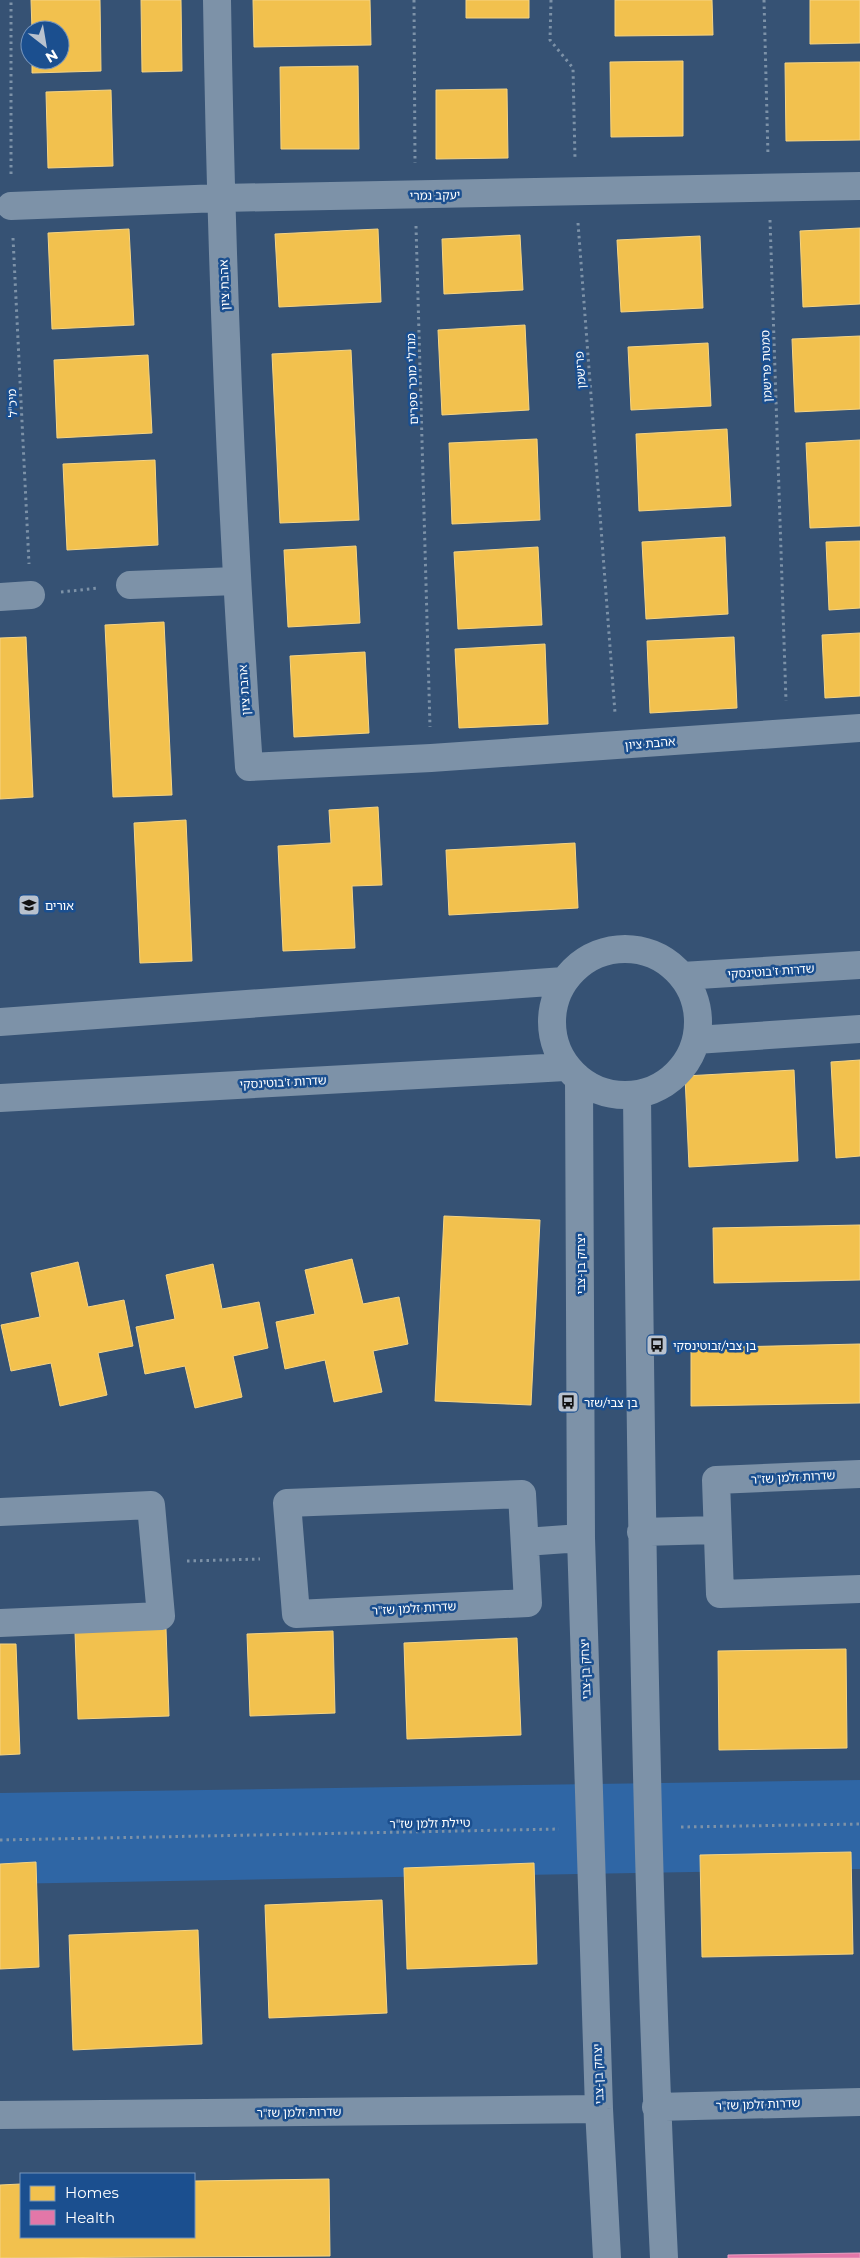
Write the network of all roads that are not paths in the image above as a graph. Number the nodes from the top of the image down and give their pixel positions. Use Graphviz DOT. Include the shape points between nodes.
graph roads {
  1 [pos="217,0"];
  2 [pos="860,186"];
  3 [pos="220,198"];
  4 [pos="11,206"];
  5 [pos="236,582"];
  6 [pos="130,585"];
  7 [pos="31,595"];
  8 [pos="0,597"];
  9 [pos="860,728"];
  10 [pos="860,965"];
  11 [pos="682,976"];
  12 [pos="564,981"];
  13 [pos="0,1022"];
  14 [pos="860,1029"];
  15 [pos="696,1040"];
  16 [pos="572,1073"];
  17 [pos="637,1095"];
  18 [pos="0,1098"];
  19 [pos="860,1474"];
  20 [pos="0,1512"];
  21 [pos="716,1530"];
  22 [pos="641,1532"];
  23 [pos="581,1538"];
  24 [pos="525,1542"];
  25 [pos="860,1589"];
  26 [pos="0,1623"];
  27 [pos="860,2102"];
  28 [pos="656,2107"];
  29 [pos="599,2109"];
  30 [pos="0,2115"];
  31 [pos="607,2258"];
  32 [pos="664,2258"];
  1 -- 3 [label="street, אהבת ציון"];
  2 -- 3 [label="street, יעקב נמרי"];
  3 -- 4 [label="street, יעקב נמרי"];
  3 -- 5 [label="street, אהבת ציון"];
  5 -- 6 [label="street"];
  5 -- 9 [label="street, אהבת ציון" via="249,767 431,758"];
  7 -- 8 [label="street"];
  10 -- 11 [label="street, שדרות ז'בוטינסקי"];
  11 -- 12 [label="street" via="665,961 645,952 622,949 600,953 580,964"];
  11 -- 15 [label="street" via="693,996 698,1018"];
  12 -- 13 [label="street"];
  12 -- 16 [label="street" via="554,1001 551,1024 555,1046"];
  14 -- 15 [label="street"];
  15 -- 17 [label="street" via="688,1060 675,1076 657,1088"];
  16 -- 17 [label="street" via="597,1090 617,1096"];
  16 -- 18 [label="street, שדרות ז'בוטינסקי"];
  16 -- 23 [label="street, יצחק בן-צבי"];
  17 -- 22 [label="street"];
  19 -- 21 [label="street, שדרות זלמן שז\"ר" via="716,1480"];
  20 -- 26 [label="street" via="151,1505 161,1616"];
  21 -- 22 [label="street"];
  21 -- 25 [label="street, שדרות זלמן שז\"ר" via="720,1594"];
  22 -- 28 [label="street"];
  23 -- 24 [label="street"];
  23 -- 29 [label="street, יצחק בן-צבי"];
  24 -- 24 [label="street, שדרות זלמן שז\"ר" via="522,1494 286,1503 296,1614 528,1603"];
  27 -- 28 [label="street, שדרות זלמן שז\"ר"];
  28 -- 32 [label="street"];
  29 -- 30 [label="street, שדרות זלמן שז\"ר"];
  29 -- 31 [label="street, יצחק בן-צבי"];
}
